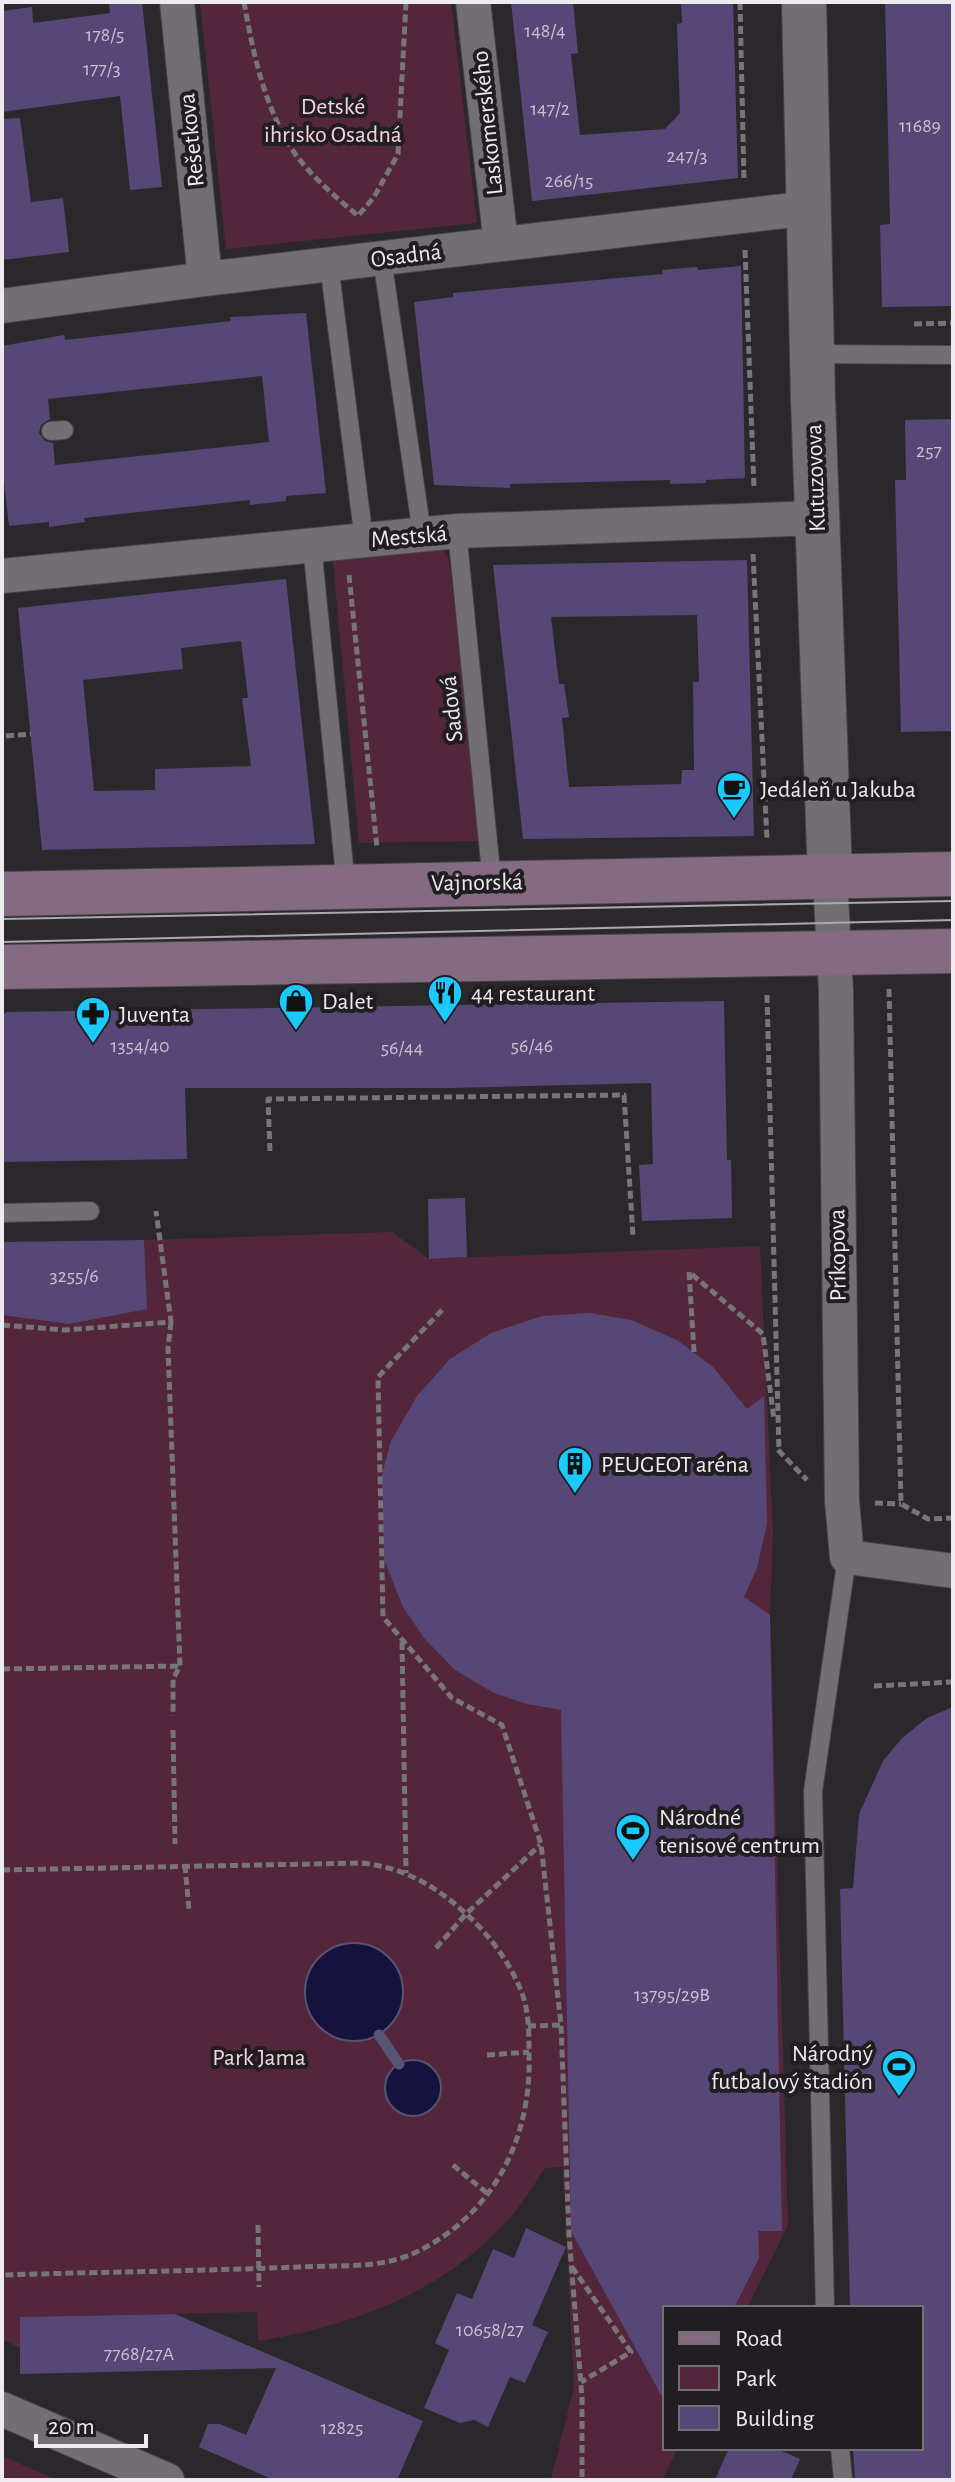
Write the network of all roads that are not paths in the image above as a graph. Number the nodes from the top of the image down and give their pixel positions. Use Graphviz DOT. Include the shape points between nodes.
graph roads {
  1 [pos="177,2"];
  2 [pos="473,2"];
  3 [pos="804,2"];
  4 [pos="810,208"];
  5 [pos="501,244"];
  6 [pos="382,258"];
  7 [pos="329,264"];
  8 [pos="205,279"];
  9 [pos="2,306"];
  10 [pos="812,354"];
  11 [pos="953,355"];
  12 [pos="817,518"];
  13 [pos="457,531"];
  14 [pos="422,534"];
  15 [pos="312,545"];
  16 [pos="356,554"];
  17 [pos="2,576"];
  18 [pos="953,874"];
  19 [pos="830,877"];
  20 [pos="492,882"];
  21 [pos="346,886"];
  22 [pos="2,892"];
  23 [pos="953,951"];
  24 [pos="834,953"];
  25 [pos="2,967"];
  26 [pos="90,1211"];
  27 [pos="2,1213"];
  28 [pos="847,1557"];
  29 [pos="949,1571"];
  30 [pos="825,2306"];
  31 [pos="2,2409"];
  32 [pos="840,2450"];
  33 [pos="167,2480"];
  34 [pos="843,2480"];
  1 -- 8 [label="street, Rešetkova"];
  2 -- 5 [label="street, Laskomerského"];
  3 -- 4 [label="street, Kutuzovova"];
  4 -- 5 [label="street, Osadná"];
  4 -- 10 [label="street, Kutuzovova"];
  5 -- 6 [label="street, Osadná"];
  6 -- 7 [label="street, Osadná"];
  6 -- 14 [label="lane"];
  7 -- 8 [label="street, Osadná"];
  7 -- 16 [label="lane"];
  8 -- 9 [label="street, Osadná"];
  10 -- 11 [label="lane"];
  10 -- 12 [label="street, Kutuzovova"];
  12 -- 13 [label="street, Mestská"];
  12 -- 19 [label="street, Kutuzovova"];
  13 -- 14 [label="street, Mestská"];
  13 -- 20 [label="lane, Sadová"];
  14 -- 16 [label="street, Mestská"];
  15 -- 16 [label="street, Mestská"];
  15 -- 17 [label="street, Mestská"];
  15 -- 21 [label="lane"];
  18 -- 19 [label="main road, Vajnorská"];
  19 -- 20 [label="main road, Vajnorská"];
  19 -- 24 [label="street, Kutuzovova"];
  20 -- 21 [label="main road, Vajnorská"];
  21 -- 22 [label="main road, Vajnorská"];
  23 -- 24 [label="main road"];
  24 -- 25 [label="main road"];
  24 -- 28 [label="street, Príkopova"];
  26 -- 27 [label="lane"];
  28 -- 29 [label="street"];
  28 -- 30 [label="lane" via="813,1791"];
  31 -- 33 [label="street"];
  32 -- 34 [label="lane"];
}
